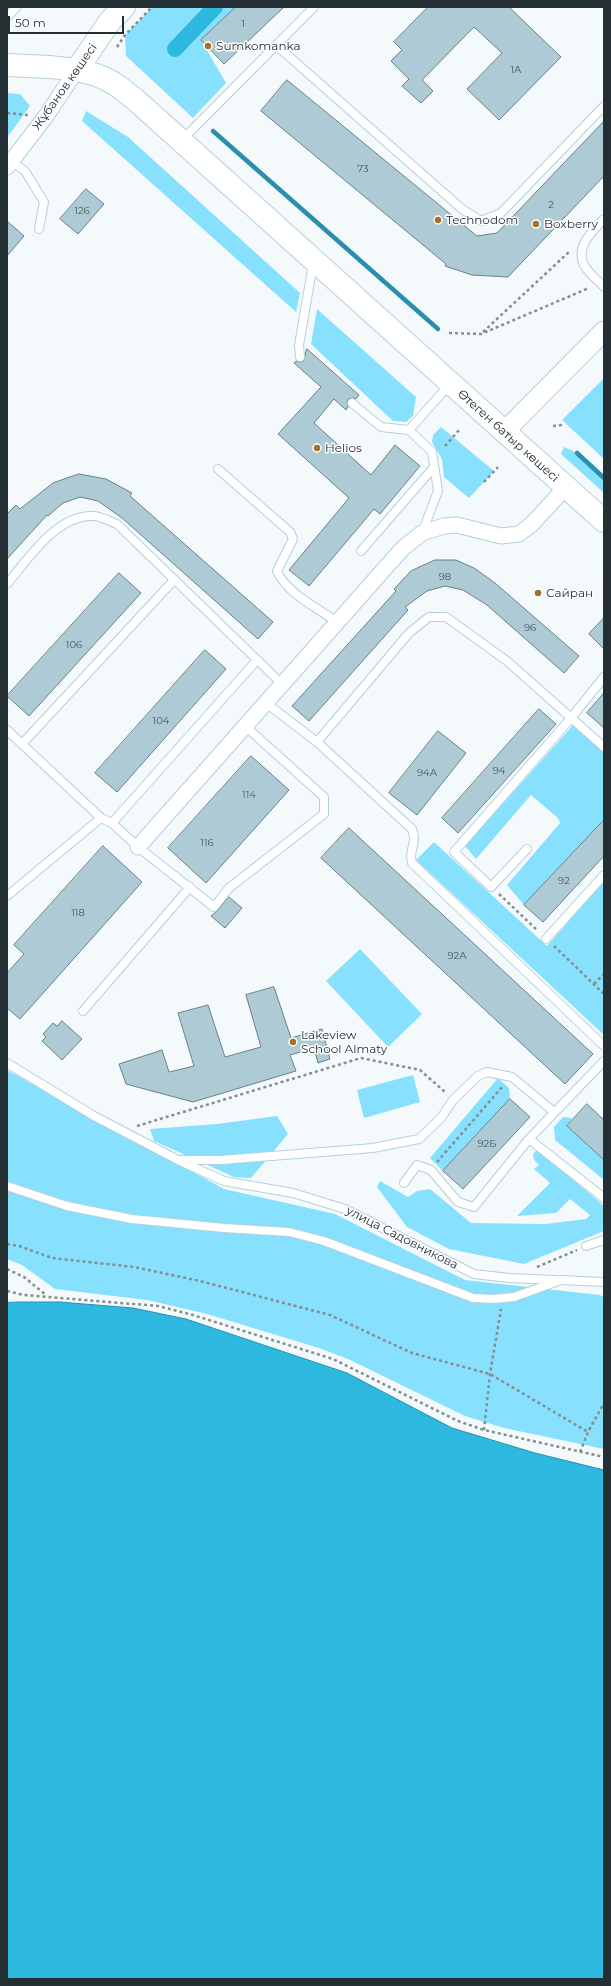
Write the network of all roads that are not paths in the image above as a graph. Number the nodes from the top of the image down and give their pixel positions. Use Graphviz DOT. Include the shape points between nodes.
graph roads {
  1 [pos="17,7"];
  2 [pos="124,7"];
  3 [pos="314,7"];
  4 [pos="7,17"];
  5 [pos="276,45"];
  6 [pos="7,65"];
  7 [pos="76,71"];
  8 [pos="604,106"];
  9 [pos="182,141"];
  10 [pos="8,162"];
  11 [pos="604,219"];
  12 [pos="39,229"];
  13 [pos="314,261"];
  14 [pos="602,285"];
  15 [pos="604,331"];
  16 [pos="300,357"];
  17 [pos="450,384"];
  18 [pos="352,403"];
  19 [pos="408,430"];
  20 [pos="504,432"];
  21 [pos="434,467"];
  22 [pos="218,469"];
  23 [pos="566,487"];
  24 [pos="604,521"];
  25 [pos="422,533"];
  26 [pos="361,551"];
  27 [pos="174,580"];
  28 [pos="7,584"];
  29 [pos="337,622"];
  30 [pos="257,660"];
  31 [pos="604,677"];
  32 [pos="282,684"];
  33 [pos="266,703"];
  34 [pos="571,718"];
  35 [pos="245,726"];
  36 [pos="7,730"];
  37 [pos="317,742"];
  38 [pos="22,744"];
  39 [pos="604,747"];
  40 [pos="101,818"];
  41 [pos="112,823"];
  42 [pos="138,846"];
  43 [pos="528,849"];
  44 [pos="604,875"];
  45 [pos="190,887"];
  46 [pos="7,896"];
  47 [pos="546,939"];
  48 [pos="83,1010"];
  49 [pos="604,1046"];
  50 [pos="604,1061"];
  51 [pos="7,1063"];
  52 [pos="554,1112"];
  53 [pos="529,1139"];
  54 [pos="178,1160"];
  55 [pos="404,1183"];
  56 [pos="7,1186"];
  57 [pos="604,1198"];
  58 [pos="604,1240"];
  59 [pos="586,1246"];
  60 [pos="561,1280"];
  61 [pos="604,1282"];
  1 -- 4 [label="lane"];
  2 -- 7 [label="main road, Жұбанов көшесі" via="110,21"];
  3 -- 5 [label="lane"];
  5 -- 8 [label="lane" via="462,209 481,221 501,213"];
  5 -- 9 [label="lane"];
  6 -- 7 [label="main road"];
  7 -- 9 [label="main road, Өтеген батыр көшесі" via="98,75 119,88"];
  7 -- 10 [label="street, Жұбанов көшесі" via="46,116"];
  9 -- 13 [label="main road, Өтеген батыр көшесі"];
  10 -- 12 [label="lane" via="25,171 44,202"];
  11 -- 14 [label="lane" via="588,235 581,248 584,266"];
  13 -- 16 [label="lane" via="299,345"];
  13 -- 17 [label="main road, Өтеген батыр көшесі"];
  15 -- 20 [label="street"];
  17 -- 19 [label="lane"];
  17 -- 20 [label="main road, Өтеген батыр көшесі"];
  18 -- 19 [label="lane" via="381,427"];
  19 -- 21 [label="lane" via="432,452"];
  20 -- 23 [label="main road, Өтеген батыр көшесі"];
  21 -- 25 [label="lane" via="438,491"];
  21 -- 26 [label="lane"];
  22 -- 29 [label="lane" via="290,532 293,539 277,571 280,578 293,591"];
  23 -- 24 [label="main road, Өтеген батыр көшесі"];
  23 -- 25 [label="street" via="532,524 519,534 501,536 458,525 444,526"];
  25 -- 29 [label="street" via="402,548"];
  27 -- 28 [label="lane" via="117,524 95,515 72,519 53,531"];
  27 -- 30 [label="lane"];
  27 -- 38 [label="lane"];
  29 -- 32 [label="street"];
  30 -- 32 [label="lane"];
  30 -- 41 [label="lane"];
  31 -- 34 [label="lane"];
  32 -- 33 [label="street"];
  33 -- 35 [label="street"];
  33 -- 37 [label="lane"];
  34 -- 37 [label="lane" via="507,661 446,617 428,617 409,633"];
  34 -- 39 [label="lane"];
  34 -- 43 [label="lane" via="454,852 491,887"];
  35 -- 42 [label="street"];
  35 -- 45 [label="lane" via="324,797 324,814 229,888 214,907"];
  36 -- 38 [label="lane"];
  37 -- 49 [label="lane" via="412,829 416,838 410,855 412,864"];
  38 -- 40 [label="lane"];
  40 -- 41 [label="lane"];
  40 -- 46 [label="lane"];
  41 -- 42 [label="lane"];
  42 -- 45 [label="lane"];
  44 -- 47 [label="lane"];
  45 -- 48 [label="lane"];
  50 -- 52 [label="lane"];
  51 -- 54 [label="lane, улица Садовникова" via="94,1116"];
  52 -- 53 [label="lane"];
  52 -- 54 [label="lane" via="512,1077 487,1072 478,1076 453,1100 441,1118 419,1139 373,1148 221,1160"];
  53 -- 55 [label="lane" via="474,1207 458,1202 431,1170 417,1165"];
  53 -- 57 [label="lane"];
  54 -- 60 [label="lane, улица Садовникова" via="224,1181 293,1193 345,1209 474,1274"];
  56 -- 60 [label="lane" via="67,1206 132,1219 289,1232 324,1241 473,1298 514,1297"];
  58 -- 59 [label="lane"];
  60 -- 61 [label="lane, улица Садовникова"];
}
